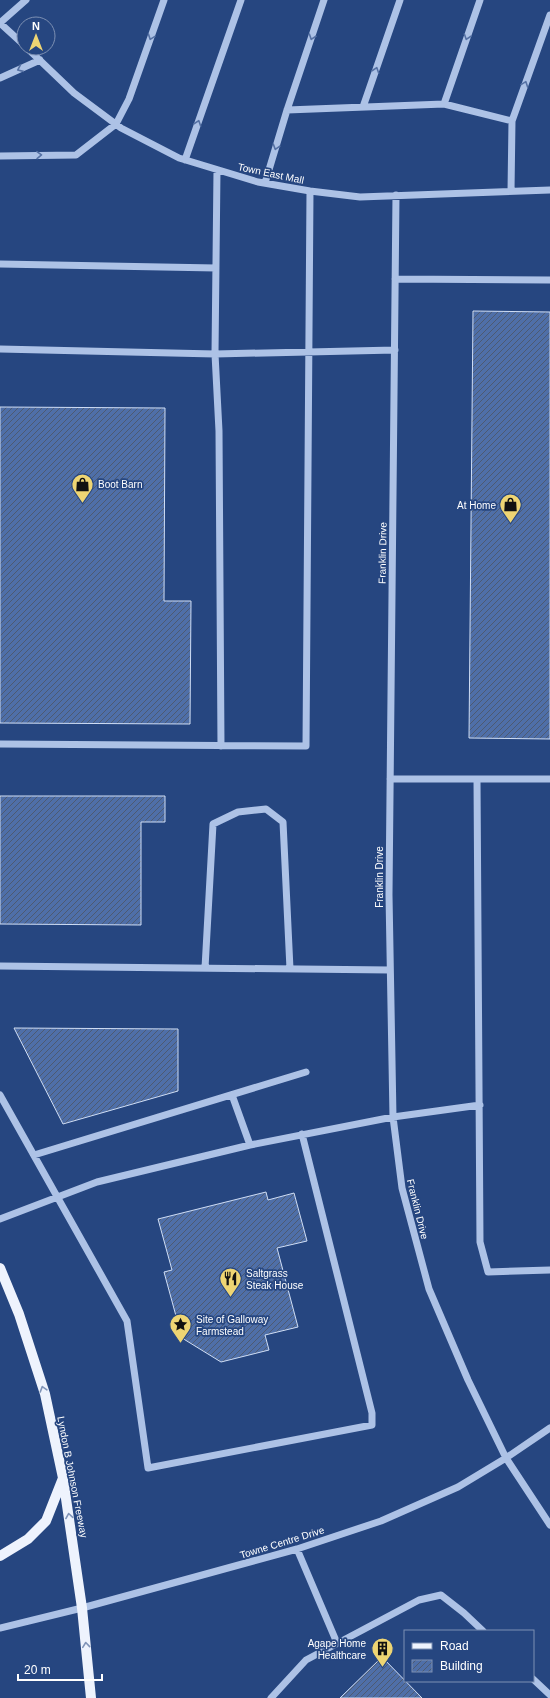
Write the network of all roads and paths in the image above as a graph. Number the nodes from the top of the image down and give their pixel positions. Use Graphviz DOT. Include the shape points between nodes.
graph roads {
  1 [pos="26,0"];
  2 [pos="164,0"];
  3 [pos="241,0"];
  4 [pos="324,0"];
  5 [pos="400,0"];
  6 [pos="480,0"];
  7 [pos="550,15"];
  8 [pos="0,23"];
  9 [pos="16,38"];
  10 [pos="36,56"];
  11 [pos="40,60"];
  12 [pos="0,78"];
  13 [pos="444,104"];
  14 [pos="363,107"];
  15 [pos="287,110"];
  16 [pos="512,120"];
  17 [pos="116,124"];
  18 [pos="0,156"];
  19 [pos="185,160"];
  20 [pos="217,170"];
  21 [pos="265,183"];
  22 [pos="550,190"];
  23 [pos="310,191"];
  24 [pos="511,191"];
  25 [pos="396,195"];
  26 [pos="0,264"];
  27 [pos="216,268"];
  28 [pos="395,279"];
  29 [pos="550,280"];
  30 [pos="0,350"];
  31 [pos="394,350"];
  32 [pos="309,351"];
  33 [pos="215,354"];
  34 [pos="0,744"];
  35 [pos="221,746"];
  36 [pos="390,779"];
  37 [pos="477,779"];
  38 [pos="550,779"];
  39 [pos="0,966"];
  40 [pos="205,968"];
  41 [pos="290,969"];
  42 [pos="390,970"];
  43 [pos="306,1072"];
  44 [pos="0,1095"];
  45 [pos="232,1095"];
  46 [pos="480,1105"];
  47 [pos="393,1117"];
  48 [pos="302,1134"];
  49 [pos="250,1145"];
  50 [pos="34,1155"];
  51 [pos="58,1197"];
  52 [pos="0,1219"];
  53 [pos="0,1268"];
  54 [pos="550,1270"];
  55 [pos="550,1428"];
  56 [pos="506,1458"];
  57 [pos="63,1478"];
  58 [pos="550,1525"];
  59 [pos="297,1549"];
  60 [pos="0,1556"];
  61 [pos="82,1608"];
  62 [pos="0,1628"];
  63 [pos="482,1630"];
  64 [pos="337,1643"];
  65 [pos="534,1680"];
  66 [pos="550,1695"];
  67 [pos="91,1698"];
  68 [pos="271,1698"];
  1 -- 8 [label="street"];
  2 -- 17 [label="street, one-way" via="129,99"];
  19 -- 3 [label="street, one-way"];
  4 -- 15 [label="street, one-way"];
  14 -- 5 [label="street, one-way"];
  6 -- 13 [label="street, one-way"];
  16 -- 7 [label="street, one-way"];
  8 -- 9 [label="street"];
  10 -- 11 [label="street, Town East Mall"];
  11 -- 12 [label="street, one-way"];
  11 -- 17 [label="street, Town East Mall" via="74,93"];
  13 -- 14 [label="street"];
  13 -- 16 [label="street"];
  14 -- 15 [label="street"];
  15 -- 21 [label="street, one-way"];
  16 -- 24 [label="street"];
  18 -- 17 [label="street, one-way" via="76,154"];
  17 -- 19 [label="street, Town East Mall"];
  19 -- 20 [label="street, Town East Mall"];
  20 -- 21 [label="street, Town East Mall"];
  20 -- 27 [label="street"];
  21 -- 23 [label="street, Town East Mall"];
  22 -- 24 [label="street, Town East Mall"];
  23 -- 25 [label="street, Town East Mall" via="360,197"];
  23 -- 32 [label="street"];
  24 -- 25 [label="street, Town East Mall"];
  25 -- 28 [label="street, Franklin Drive"];
  26 -- 27 [label="street"];
  27 -- 33 [label="street"];
  28 -- 29 [label="street"];
  28 -- 31 [label="street, Franklin Drive"];
  30 -- 33 [label="street"];
  31 -- 32 [label="street"];
  31 -- 36 [label="street, Franklin Drive"];
  32 -- 33 [label="street"];
  32 -- 35 [label="street" via="306,746"];
  33 -- 35 [label="street" via="219,431"];
  34 -- 35 [label="street"];
  36 -- 37 [label="street"];
  36 -- 42 [label="street, Franklin Drive"];
  37 -- 38 [label="street"];
  37 -- 46 [label="street"];
  39 -- 40 [label="street"];
  40 -- 41 [label="street"];
  40 -- 41 [label="street" via="213,824 238,812 266,809 284,822"];
  41 -- 42 [label="street"];
  42 -- 47 [label="street, Franklin Drive"];
  43 -- 45 [label="street"];
  44 -- 50 [label="street"];
  45 -- 49 [label="street"];
  45 -- 50 [label="street"];
  46 -- 47 [label="street"];
  46 -- 54 [label="street" via="480,1242 488,1272"];
  47 -- 48 [label="street"];
  47 -- 56 [label="street, Franklin Drive" via="402,1188 429,1289 468,1380"];
  48 -- 49 [label="street"];
  48 -- 51 [label="street" via="372,1413 372,1425 148,1468 127,1321"];
  49 -- 51 [label="street" via="97,1182"];
  50 -- 51 [label="street"];
  51 -- 52 [label="street"];
  57 -- 53 [label="main road, Lyndon B Johnson Freeway, one-way" via="45,1394 19,1314"];
  55 -- 56 [label="street, Towne Centre Drive"];
  56 -- 58 [label="street, Franklin Drive"];
  56 -- 59 [label="street, Towne Centre Drive" via="458,1487 381,1521"];
  57 -- 60 [label="main road" via="46,1521 28,1539"];
  61 -- 57 [label="main road, Lyndon B Johnson Freeway, one-way"];
  59 -- 61 [label="street, Towne Centre Drive"];
  59 -- 64 [label="street"];
  61 -- 62 [label="street, Towne Centre Drive"];
  67 -- 61 [label="main road, Lyndon B Johnson Freeway, one-way"];
  63 -- 64 [label="street" via="441,1595 418,1600"];
  64 -- 68 [label="street" via="306,1660"];
  65 -- 66 [label="street"];
}
